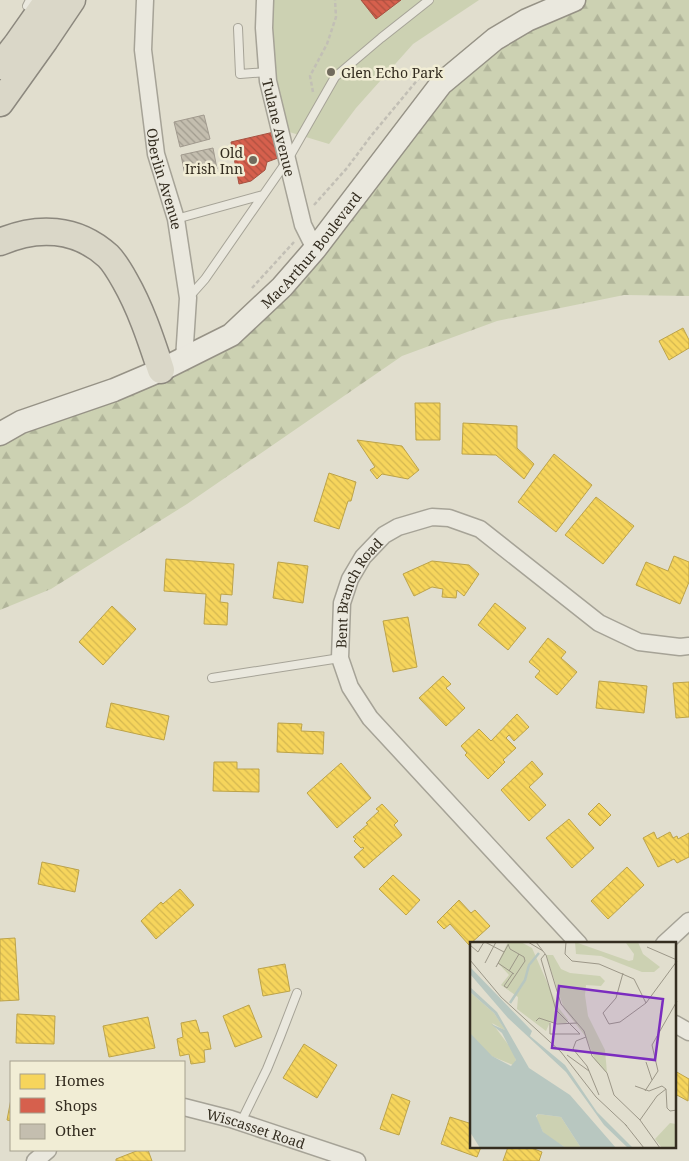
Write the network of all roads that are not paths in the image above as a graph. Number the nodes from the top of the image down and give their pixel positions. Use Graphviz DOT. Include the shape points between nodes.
graph roads {
  1 [pos="72,0"];
  2 [pos="145,0"];
  3 [pos="265,0"];
  4 [pos="428,0"];
  5 [pos="574,0"];
  6 [pos="35,2"];
  7 [pos="238,28"];
  8 [pos="0,56"];
  9 [pos="0,66"];
  10 [pos="267,72"];
  11 [pos="0,103"];
  12 [pos="287,161"];
  13 [pos="263,195"];
  14 [pos="176,219"];
  15 [pos="0,242"];
  16 [pos="306,243"];
  17 [pos="188,298"];
  18 [pos="172,364"];
  19 [pos="0,434"];
  20 [pos="689,646"];
  21 [pos="340,658"];
  22 [pos="212,678"];
  23 [pos="689,921"];
  24 [pos="577,942"];
  25 [pos="666,942"];
  26 [pos="297,993"];
  27 [pos="676,1025"];
  28 [pos="689,1032"];
  29 [pos="185,1107"];
  30 [pos="241,1122"];
  31 [pos="47,1151"];
  32 [pos="35,1161"];
  33 [pos="357,1161"];
  1 -- 11 [label="highway"];
  2 -- 14 [label="street, Oberlin Avenue" via="143,50 156,154"];
  3 -- 10 [label="street, Tulane Avenue"];
  4 -- 12 [label="lane" via="335,77"];
  5 -- 16 [label="main road, MacArthur Boulevard" via="527,20 495,39 441,84"];
  6 -- 8 [label="highway"];
  6 -- 9 [label="highway" via="17,44"];
  7 -- 10 [label="lane" via="240,74"];
  10 -- 12 [label="street, Tulane Avenue"];
  12 -- 13 [label="lane"];
  12 -- 16 [label="street, Tulane Avenue"];
  13 -- 14 [label="lane"];
  13 -- 17 [label="lane" via="205,279"];
  14 -- 17 [label="street, Oberlin Avenue"];
  15 -- 18 [label="highway" via="40,231 59,232 90,243 108,256 120,272 145,324"];
  16 -- 18 [label="main road, MacArthur Boulevard" via="282,287 231,335"];
  17 -- 18 [label="street, Oberlin Avenue"];
  18 -- 19 [label="main road, MacArthur Boulevard" via="114,390 21,422"];
  20 -- 21 [label="street, Bent Branch Road" via="639,642 599,623 480,529 448,518 432,517 398,527 384,535 363,557 350,578 342,602"];
  21 -- 22 [label="lane"];
  21 -- 24 [label="street, Bent Branch Road" via="350,687 370,718"];
  23 -- 25 [label="street"];
  26 -- 30 [label="lane" via="267,1069"];
  27 -- 28 [label="street"];
  29 -- 30 [label="street, Wiscasset Road"];
  30 -- 33 [label="street, Wiscasset Road"];
  31 -- 32 [label="street"];
}
